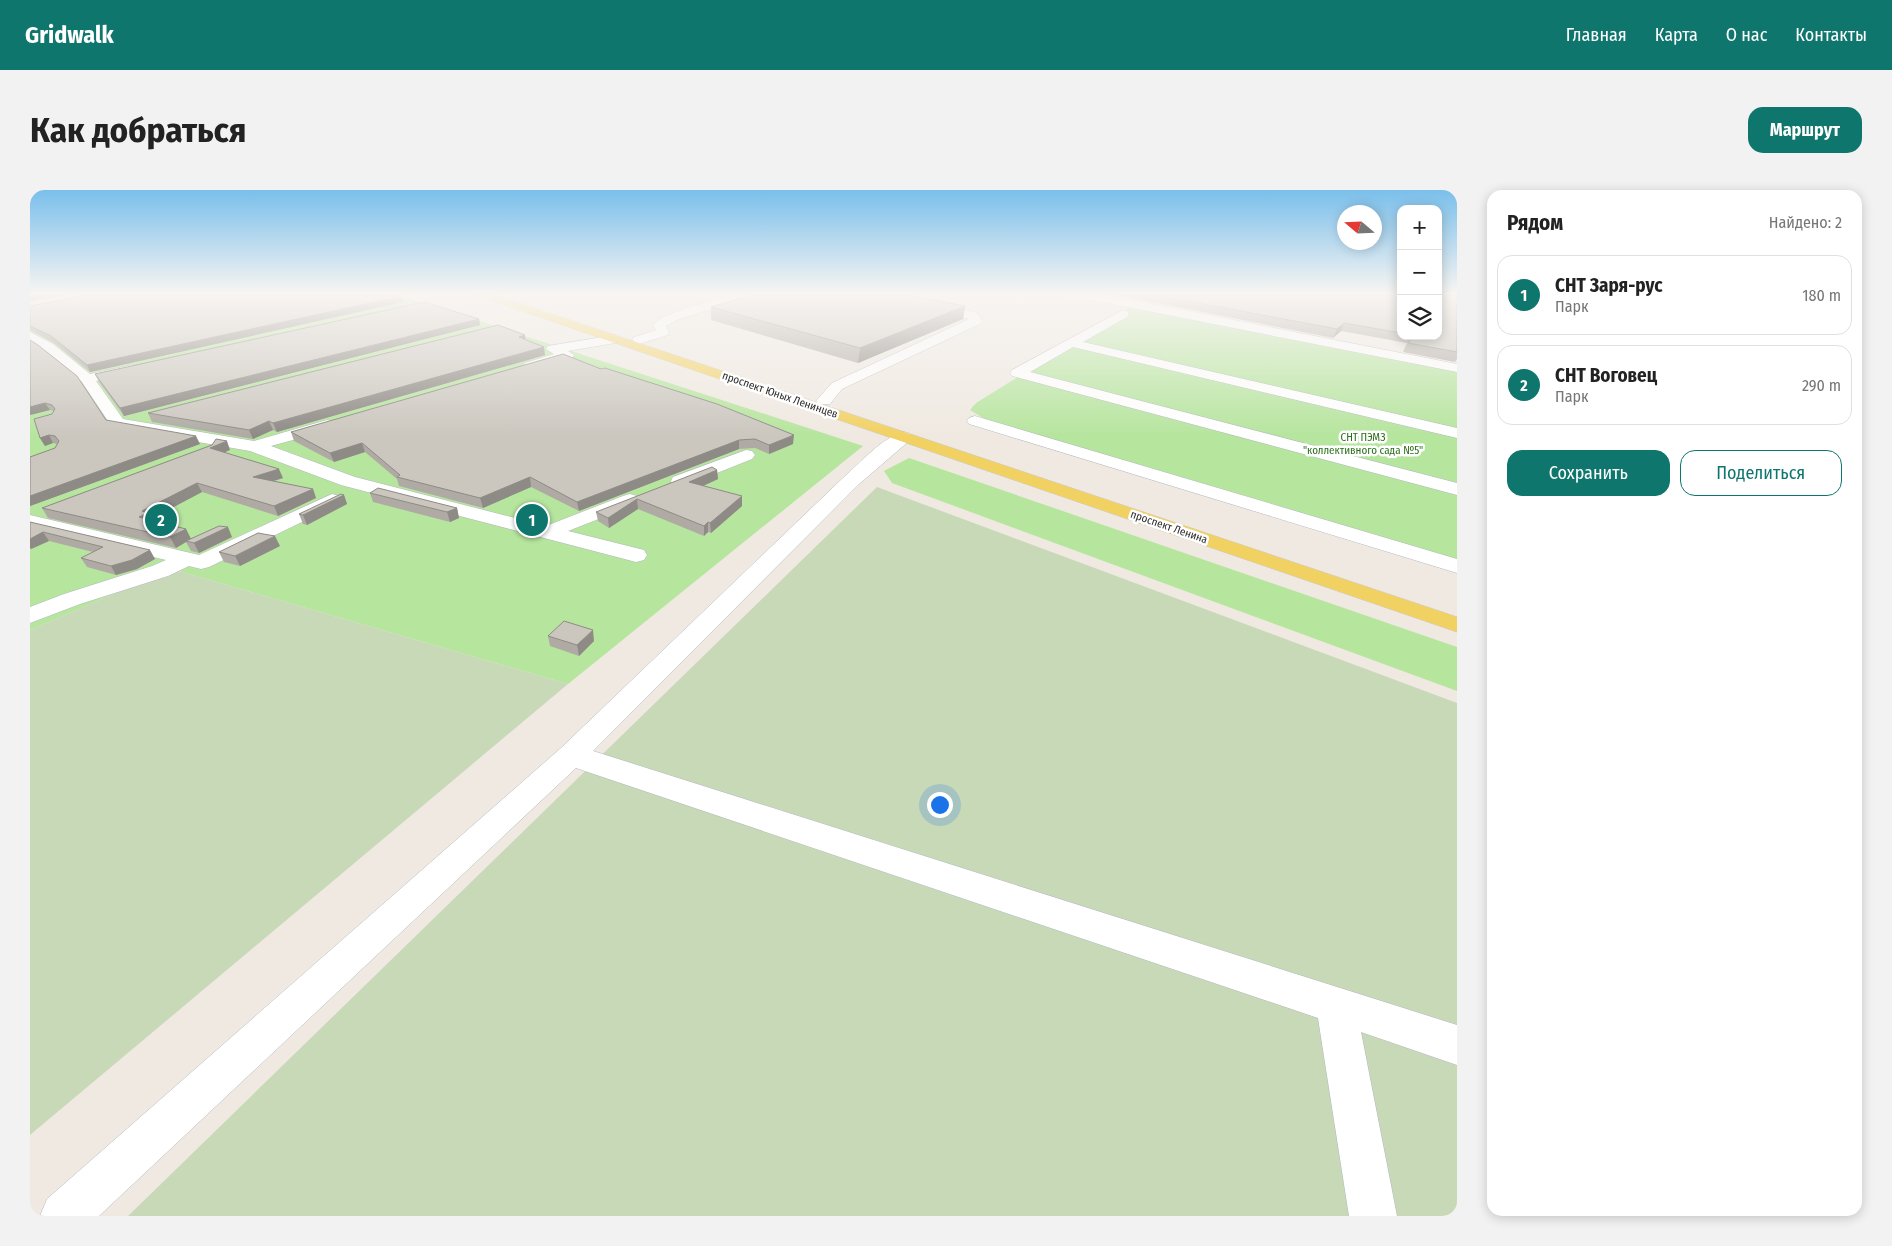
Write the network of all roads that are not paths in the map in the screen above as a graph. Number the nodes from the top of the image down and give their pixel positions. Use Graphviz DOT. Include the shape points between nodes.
graph roads {
  1 [pos="38,341"];
  2 [pos="604,341"];
  3 [pos="622,341"];
  4 [pos="642,341"];
  5 [pos="934,341"];
  6 [pos="1316,341"];
  7 [pos="1072,342"];
  8 [pos="144,366"];
  9 [pos="1457,368"];
  10 [pos="510,372"];
  11 [pos="87,379"];
  12 [pos="824,401"];
  13 [pos="156,414"];
  14 [pos="339,421"];
  15 [pos="975,421"];
  16 [pos="118,423"];
  17 [pos="894,431"];
  18 [pos="1457,432"];
  19 [pos="254,446"];
  20 [pos="209,448"];
  21 [pos="191,455"];
  22 [pos="746,455"];
  23 [pos="665,487"];
  24 [pos="1457,489"];
  25 [pos="351,491"];
  26 [pos="647,494"];
  27 [pos="48,509"];
  28 [pos="30,516"];
  29 [pos="30,520"];
  30 [pos="548,532"];
  31 [pos="636,555"];
  32 [pos="184,560"];
  33 [pos="1457,566"];
  34 [pos="1457,613"];
  35 [pos="30,616"];
  36 [pos="1457,625"];
  37 [pos="570,754"];
  38 [pos="1336,1007"];
  39 [pos="1457,1045"];
  40 [pos="64,1216"];
  41 [pos="1373,1216"];
  1 -- 11 [label="street"];
  2 -- 10 [label="street" via="553,349 567,356"];
  3 -- 17 [label="main road, проспект Юных Ленинцев"];
  4 -- 12 [label="main road, проспект Юных Ленинцев"];
  5 -- 12 [label="street" via="838,386"];
  6 -- 9 [label="street"];
  7 -- 18 [label="street"];
  7 -- 24 [label="street" via="1017,373"];
  8 -- 11 [label="street"];
  11 -- 16 [label="street"];
  12 -- 17 [label="main road, проспект Юных Ленинцев"];
  13 -- 16 [label="street"];
  14 -- 19 [label="street"];
  15 -- 33 [label="street"];
  16 -- 19 [label="street"];
  17 -- 34 [label="main road, проспект Ленина"];
  17 -- 36 [label="main road, проспект Ленина"];
  17 -- 37 [label="street" via="888,447"];
  19 -- 30 [label="street" via="348,481"];
  20 -- 21 [label="street"];
  22 -- 23 [label="street"];
  25 -- 29 [label="street" via="201,562"];
  26 -- 30 [label="street"];
  27 -- 28 [label="street"];
  30 -- 31 [label="street"];
  32 -- 35 [label="street"];
  37 -- 38 [label="street"];
  37 -- 40 [label="street"];
  38 -- 39 [label="street"];
  38 -- 41 [label="street"];
}
